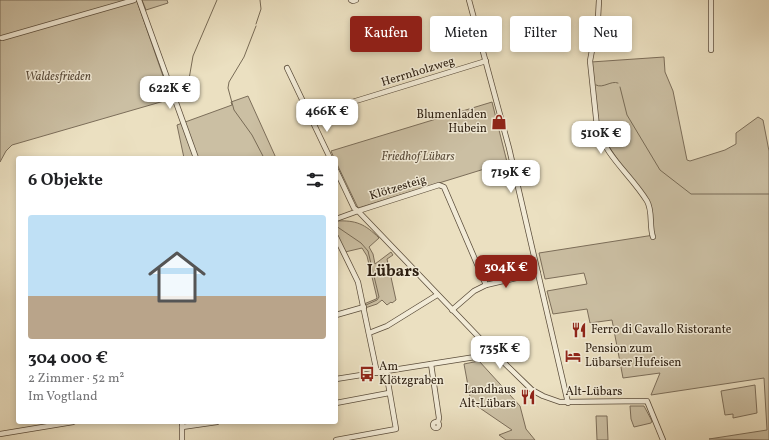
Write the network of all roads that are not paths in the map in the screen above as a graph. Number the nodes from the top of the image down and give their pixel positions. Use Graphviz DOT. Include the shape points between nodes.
graph roads {
  1 [pos="134,0"];
  2 [pos="139,0"];
  3 [pos="351,0"];
  4 [pos="356,0"];
  5 [pos="469,0"];
  6 [pos="599,0"];
  7 [pos="711,0"];
  8 [pos="2,38"];
  9 [pos="711,50"];
  10 [pos="486,62"];
  11 [pos="288,68"];
  12 [pos="310,115"];
  13 [pos="195,156"];
  14 [pos="329,156"];
  15 [pos="338,174"];
  16 [pos="358,211"];
  17 [pos="338,218"];
  18 [pos="653,237"];
  19 [pos="338,241"];
  20 [pos="538,273"];
  21 [pos="486,285"];
  22 [pos="437,295"];
  23 [pos="364,307"];
  24 [pos="452,310"];
  25 [pos="338,314"];
  26 [pos="369,333"];
  27 [pos="493,352"];
  28 [pos="431,364"];
  29 [pos="386,371"];
  30 [pos="377,373"];
  31 [pos="338,379"];
  32 [pos="389,393"];
  33 [pos="338,403"];
  34 [pos="568,403"];
  35 [pos="438,422"];
  36 [pos="61,424"];
  37 [pos="194,424"];
  38 [pos="182,425"];
  39 [pos="0,434"];
  40 [pos="182,440"];
  41 [pos="336,440"];
  42 [pos="662,440"];
  1 -- 8 [label="street"];
  2 -- 13 [label="street"];
  3 -- 4 [label="street"];
  5 -- 10 [label="street"];
  6 -- 18 [label="street" via="590,61 597,127 607,149 648,202"];
  7 -- 9 [label="street"];
  10 -- 12 [label="street, Herrnholzweg"];
  10 -- 20 [label="street"];
  11 -- 12 [label="street"];
  12 -- 14 [label="street"];
  15 -- 16 [label="street, Alt-Lübars" via="354,208"];
  16 -- 17 [label="street, Klötzesteig"];
  16 -- 21 [label="street, Klötzesteig" via="439,185 444,187"];
  16 -- 22 [label="street, Alt-Lübars"];
  19 -- 23 [label="street" via="358,282"];
  20 -- 21 [label="street"];
  20 -- 34 [label="street"];
  21 -- 24 [label="street" via="474,291"];
  22 -- 24 [label="street, Alt-Lübars"];
  22 -- 26 [label="street" via="387,326"];
  23 -- 25 [label="street"];
  23 -- 26 [label="street"];
  24 -- 27 [label="street, Alt-Lübars"];
  26 -- 30 [label="street"];
  27 -- 28 [label="street"];
  27 -- 34 [label="street, Alt-Lübars" via="532,390 553,400"];
  28 -- 29 [label="street"];
  28 -- 35 [label="street"];
  29 -- 30 [label="street"];
  29 -- 32 [label="street"];
  30 -- 31 [label="street"];
  32 -- 33 [label="street"];
  32 -- 41 [label="street" via="396,429"];
  34 -- 42 [label="street, Alt-Lübars" via="647,401"];
  36 -- 39 [label="street"];
  37 -- 38 [label="street"];
  38 -- 40 [label="street"];
}
